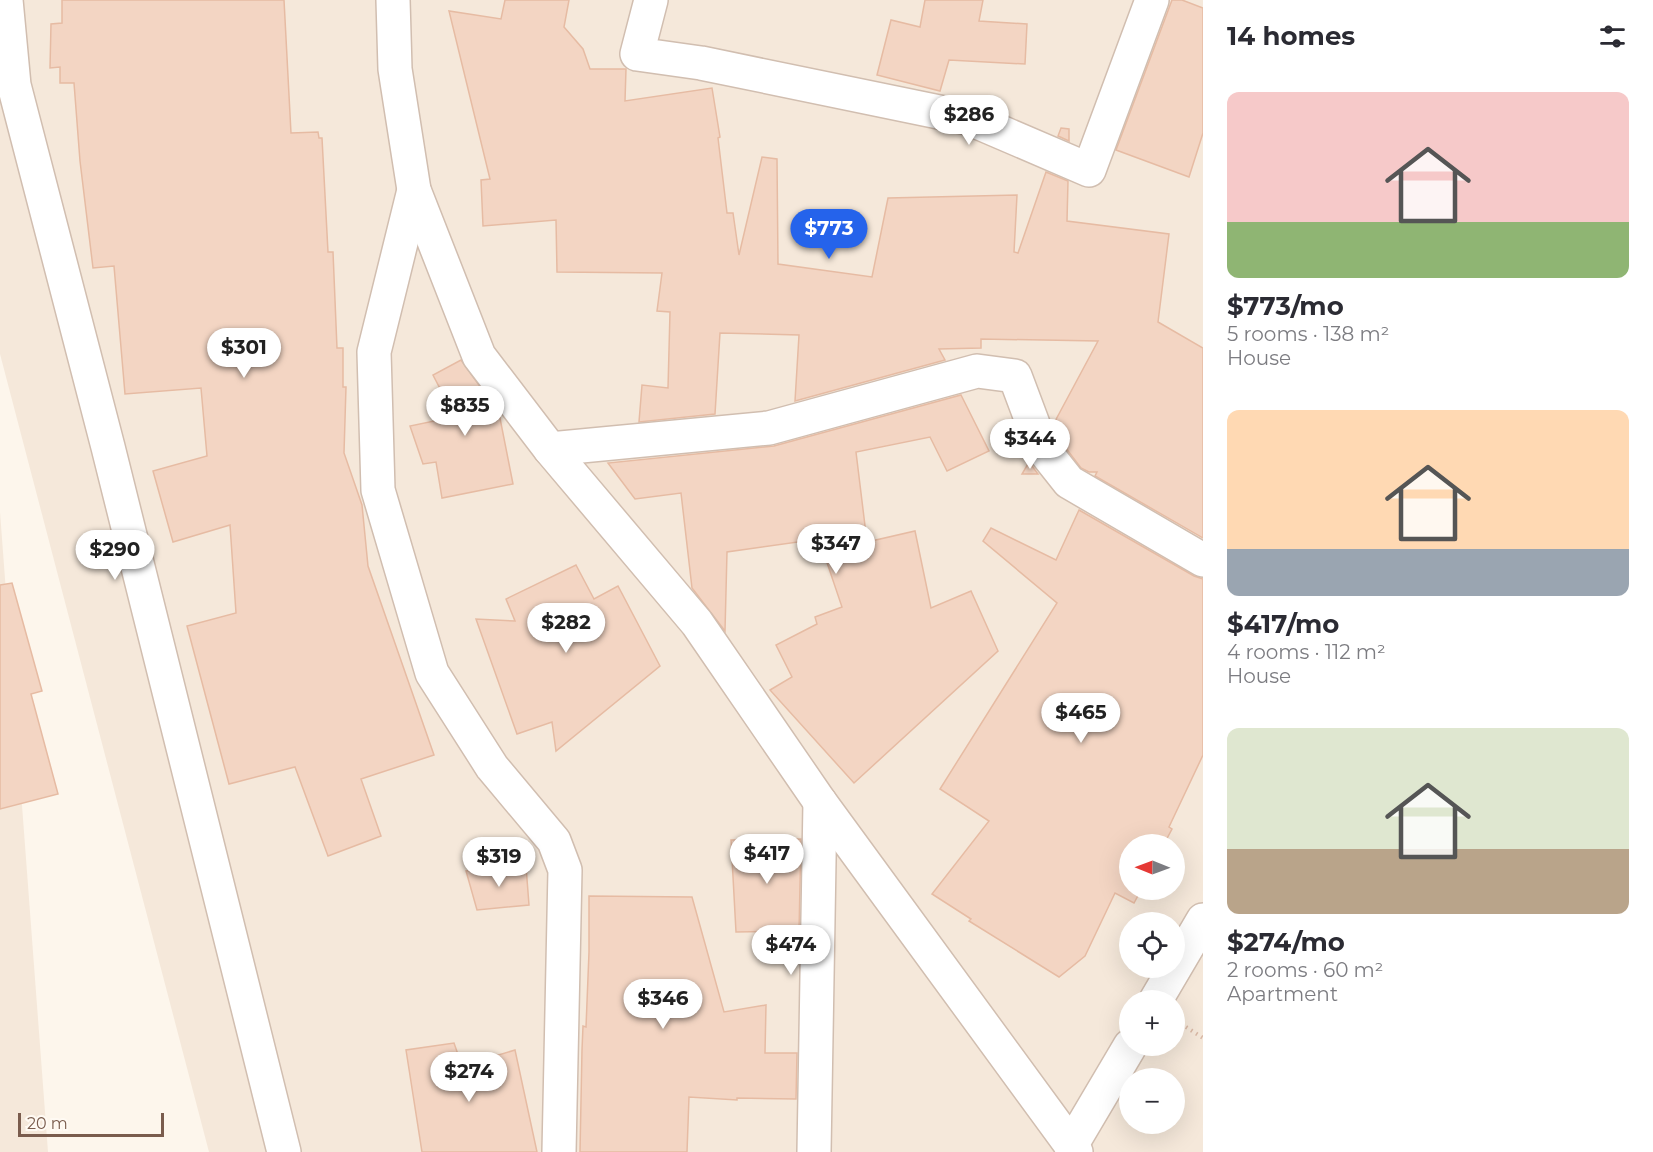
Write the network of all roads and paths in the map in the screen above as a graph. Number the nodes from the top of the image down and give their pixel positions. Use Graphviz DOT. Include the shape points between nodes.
graph roads {
  1 [pos="6,0"];
  2 [pos="393,0"];
  3 [pos="651,0"];
  4 [pos="1152,0"];
  5 [pos="414,190"];
  6 [pos="550,449"];
  7 [pos="1203,560"];
  8 [pos="820,802"];
  9 [pos="1203,920"];
  10 [pos="1162,990"];
  11 [pos="1124,1056"];
  12 [pos="1073,1149"];
  13 [pos="284,1152"];
  14 [pos="559,1152"];
  15 [pos="814,1152"];
  1 -- 13 [label="street" via="14,85"];
  2 -- 5 [label="street" via="395,69"];
  3 -- 4 [label="street" via="637,54 735,69 968,118 1089,170"];
  5 -- 6 [label="street" via="479,356"];
  5 -- 14 [label="street" via="374,352 378,490 432,673 492,767 554,841 565,870"];
  6 -- 7 [label="street" via="769,428 977,370 1015,376 1042,448 1069,482"];
  6 -- 8 [label="street" via="697,623"];
  8 -- 12 [label="street"];
  8 -- 15 [label="street"];
  9 -- 10 [label="street"];
  11 -- 12 [label="street"];
}
